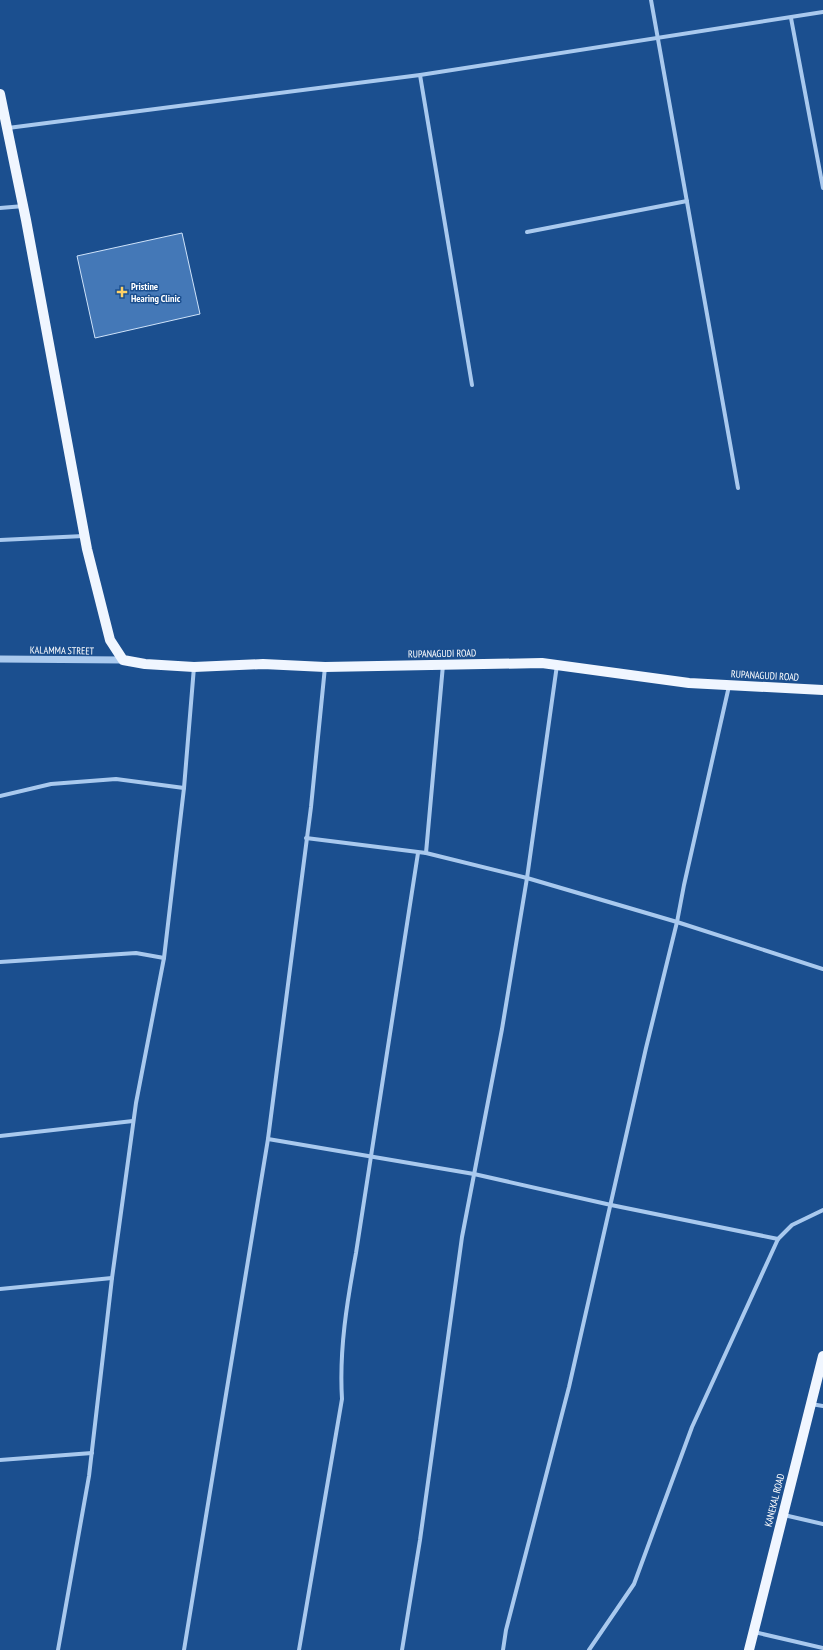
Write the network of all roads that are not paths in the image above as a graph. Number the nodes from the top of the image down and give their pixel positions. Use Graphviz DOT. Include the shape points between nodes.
graph roads {
  1 [pos="651,0"];
  2 [pos="823,12"];
  3 [pos="791,18"];
  4 [pos="659,38"];
  5 [pos="420,75"];
  6 [pos="0,94"];
  7 [pos="8,128"];
  8 [pos="823,188"];
  9 [pos="687,201"];
  10 [pos="24,206"];
  11 [pos="0,208"];
  12 [pos="527,232"];
  13 [pos="472,384"];
  14 [pos="738,488"];
  15 [pos="85,536"];
  16 [pos="0,540"];
  17 [pos="0,659"];
  18 [pos="123,660"];
  19 [pos="443,664"];
  20 [pos="557,665"];
  21 [pos="325,666"];
  22 [pos="194,667"];
  23 [pos="729,686"];
  24 [pos="823,690"];
  25 [pos="184,788"];
  26 [pos="0,796"];
  27 [pos="306,838"];
  28 [pos="418,853"];
  29 [pos="426,853"];
  30 [pos="527,878"];
  31 [pos="677,922"];
  32 [pos="164,958"];
  33 [pos="0,962"];
  34 [pos="823,970"];
  35 [pos="133,1121"];
  36 [pos="0,1136"];
  37 [pos="268,1139"];
  38 [pos="371,1156"];
  39 [pos="474,1174"];
  40 [pos="610,1205"];
  41 [pos="823,1210"];
  42 [pos="778,1239"];
  43 [pos="112,1278"];
  44 [pos="0,1289"];
  45 [pos="823,1356"];
  46 [pos="811,1404"];
  47 [pos="823,1406"];
  48 [pos="92,1452"];
  49 [pos="0,1460"];
  50 [pos="783,1515"];
  51 [pos="823,1524"];
  52 [pos="754,1632"];
  53 [pos="823,1648"];
  54 [pos="58,1650"];
  55 [pos="184,1650"];
  56 [pos="299,1650"];
  57 [pos="402,1650"];
  58 [pos="503,1650"];
  59 [pos="589,1650"];
  60 [pos="749,1650"];
  1 -- 4 [label="street"];
  2 -- 3 [label="street"];
  3 -- 4 [label="street"];
  3 -- 8 [label="street"];
  4 -- 5 [label="street"];
  4 -- 9 [label="street"];
  5 -- 7 [label="street"];
  5 -- 13 [label="street"];
  6 -- 7 [label="main road"];
  7 -- 10 [label="main road"];
  9 -- 12 [label="street"];
  9 -- 14 [label="street"];
  10 -- 11 [label="street"];
  10 -- 15 [label="main road"];
  15 -- 16 [label="street"];
  15 -- 18 [label="main road" via="110,640"];
  17 -- 18 [label="street, KALAMMA STREET"];
  18 -- 22 [label="main road, RUPANAGUDI ROAD"];
  19 -- 20 [label="main road, RUPANAGUDI ROAD"];
  19 -- 21 [label="main road, RUPANAGUDI ROAD"];
  19 -- 29 [label="street"];
  20 -- 23 [label="main road, RUPANAGUDI ROAD"];
  20 -- 30 [label="street"];
  21 -- 22 [label="main road, RUPANAGUDI ROAD" via="263,664"];
  21 -- 27 [label="street"];
  22 -- 25 [label="street"];
  23 -- 24 [label="main road, RUPANAGUDI ROAD"];
  23 -- 31 [label="street"];
  25 -- 26 [label="street" via="116,779 51,784"];
  25 -- 32 [label="street"];
  27 -- 28 [label="street"];
  27 -- 37 [label="street"];
  28 -- 29 [label="street"];
  28 -- 38 [label="street"];
  29 -- 30 [label="street"];
  30 -- 31 [label="street"];
  30 -- 39 [label="street" via="502,1029"];
  31 -- 34 [label="street"];
  31 -- 40 [label="street"];
  32 -- 33 [label="street" via="136,953"];
  32 -- 35 [label="street"];
  35 -- 36 [label="street"];
  35 -- 43 [label="street"];
  37 -- 38 [label="street"];
  37 -- 55 [label="street"];
  38 -- 39 [label="street"];
  38 -- 56 [label="street" via="345,1309 340,1374 342,1399"];
  39 -- 40 [label="street"];
  39 -- 57 [label="street" via="462,1237"];
  40 -- 42 [label="street"];
  40 -- 58 [label="street" via="569,1387"];
  41 -- 42 [label="street" via="792,1225"];
  42 -- 59 [label="street" via="692,1427 634,1584"];
  43 -- 44 [label="street"];
  43 -- 48 [label="street"];
  45 -- 46 [label="main road, KANEKAL ROAD"];
  46 -- 47 [label="street"];
  46 -- 50 [label="main road, KANEKAL ROAD"];
  48 -- 49 [label="street"];
  48 -- 54 [label="street"];
  50 -- 51 [label="street"];
  50 -- 52 [label="main road, KANEKAL ROAD"];
  52 -- 53 [label="street"];
  52 -- 60 [label="main road, KANEKAL ROAD"];
}
